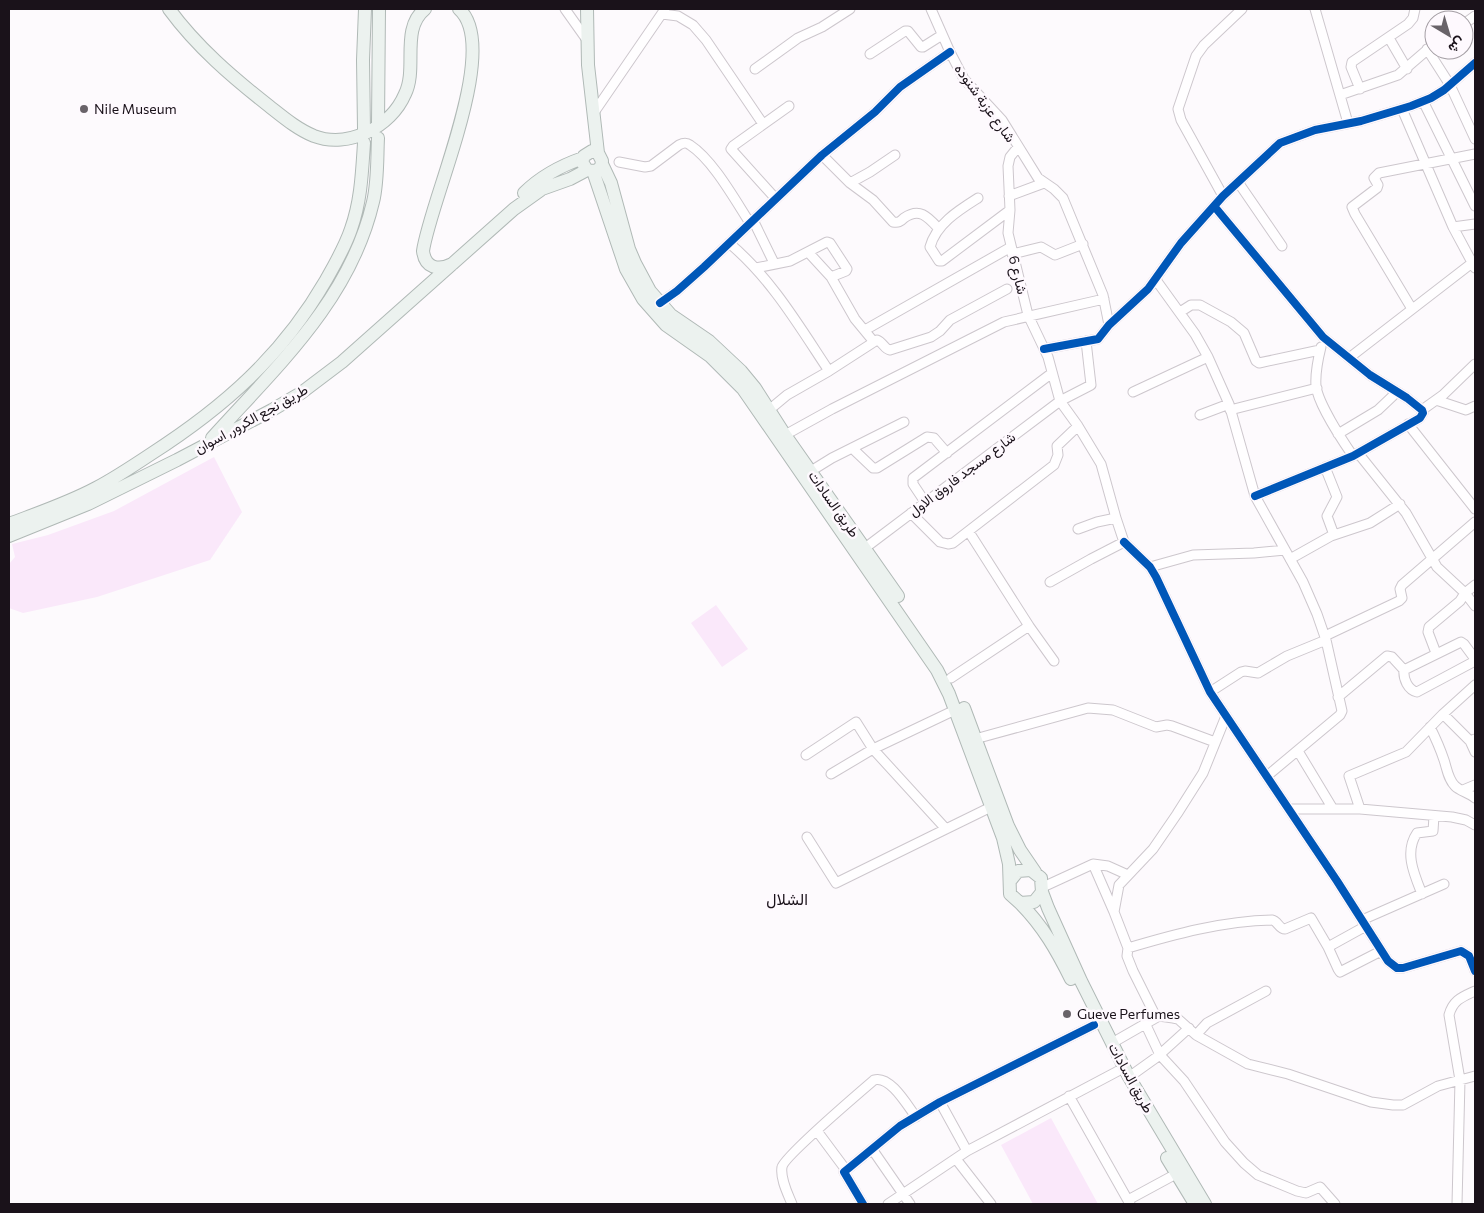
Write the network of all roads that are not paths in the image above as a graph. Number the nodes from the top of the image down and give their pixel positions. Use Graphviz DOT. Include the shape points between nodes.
graph roads {
  1 [pos="170,9"];
  2 [pos="379,9"];
  3 [pos="425,9"];
  4 [pos="459,9"];
  5 [pos="565,9"];
  6 [pos="850,9"];
  7 [pos="1242,9"];
  8 [pos="1315,9"];
  9 [pos="1414,9"];
  10 [pos="933,10"];
  11 [pos="364,11"];
  12 [pos="664,11"];
  13 [pos="584,13"];
  14 [pos="942,35"];
  15 [pos="1390,38"];
  16 [pos="587,40"];
  17 [pos="950,52"];
  18 [pos="1424,52"];
  19 [pos="870,54"];
  20 [pos="1437,60"];
  21 [pos="1475,62"];
  22 [pos="1407,68"];
  23 [pos="755,69"];
  24 [pos="1450,85"];
  25 [pos="1360,89"];
  26 [pos="1340,95"];
  27 [pos="1423,101"];
  28 [pos="789,106"];
  29 [pos="1402,109"];
  30 [pos="593,114"];
  31 [pos="378,123"];
  32 [pos="1348,123"];
  33 [pos="763,124"];
  34 [pos="364,130"];
  35 [pos="378,138"];
  36 [pos="1475,139"];
  37 [pos="364,143"];
  38 [pos="1018,147"];
  39 [pos="895,154"];
  40 [pos="1475,154"];
  41 [pos="822,155"];
  42 [pos="1451,158"];
  43 [pos="619,162"];
  44 [pos="592,163"];
  45 [pos="1426,163"];
  46 [pos="570,180"];
  47 [pos="1238,182"];
  48 [pos="850,183"];
  49 [pos="1044,183"];
  50 [pos="600,194"];
  51 [pos="1009,196"];
  52 [pos="1223,196"];
  53 [pos="978,198"];
  54 [pos="776,199"];
  55 [pos="1214,206"];
  56 [pos="1475,206"];
  57 [pos="1010,210"];
  58 [pos="507,214"];
  59 [pos="752,222"];
  60 [pos="1475,224"];
  61 [pos="1453,227"];
  62 [pos="939,229"];
  63 [pos="729,243"];
  64 [pos="1083,244"];
  65 [pos="1282,246"];
  66 [pos="1011,251"];
  67 [pos="808,252"];
  68 [pos="453,264"];
  69 [pos="774,264"];
  70 [pos="1474,265"];
  71 [pos="756,268"];
  72 [pos="831,277"];
  73 [pos="1156,280"];
  74 [pos="1007,289"];
  75 [pos="1104,299"];
  76 [pos="660,303"];
  77 [pos="1412,309"];
  78 [pos="1180,312"];
  79 [pos="1028,316"];
  80 [pos="1109,324"];
  81 [pos="865,330"];
  82 [pos="1323,337"];
  83 [pos="1086,341"];
  84 [pos="874,342"];
  85 [pos="1044,350"];
  86 [pos="1320,350"];
  87 [pos="1208,357"];
  88 [pos="1349,358"];
  89 [pos="1475,364"];
  90 [pos="829,371"];
  91 [pos="1052,373"];
  92 [pos="1316,388"];
  93 [pos="1133,392"];
  94 [pos="1397,392"];
  95 [pos="1436,400"];
  96 [pos="1060,401"];
  97 [pos="1475,406"];
  98 [pos="1230,407"];
  99 [pos="769,410"];
  100 [pos="1422,410"];
  101 [pos="1200,415"];
  102 [pos="904,422"];
  103 [pos="1408,424"];
  104 [pos="1078,426"];
  105 [pos="1338,434"];
  106 [pos="785,435"];
  107 [pos="205,445"];
  108 [pos="852,448"];
  109 [pos="947,453"];
  110 [pos="1355,454"];
  111 [pos="1325,467"];
  112 [pos="811,471"];
  113 [pos="1255,496"];
  114 [pos="925,502"];
  115 [pos="1400,504"];
  116 [pos="1475,509"];
  117 [pos="911,513"];
  118 [pos="1116,518"];
  119 [pos="1475,522"];
  120 [pos="9,524"];
  121 [pos="1078,529"];
  122 [pos="969,532"];
  123 [pos="1334,535"];
  124 [pos="9,536"];
  125 [pos="1124,542"];
  126 [pos="865,548"];
  127 [pos="1285,550"];
  128 [pos="1290,559"];
  129 [pos="1432,560"];
  130 [pos="1150,567"];
  131 [pos="1050,582"];
  132 [pos="1475,585"];
  133 [pos="1465,593"];
  134 [pos="1475,606"];
  135 [pos="1029,626"];
  136 [pos="1326,638"];
  137 [pos="1436,653"];
  138 [pos="1475,660"];
  139 [pos="1054,661"];
  140 [pos="1404,670"];
  141 [pos="951,678"];
  142 [pos="1475,686"];
  143 [pos="1210,692"];
  144 [pos="1338,697"];
  145 [pos="955,710"];
  146 [pos="1442,714"];
  147 [pos="1226,716"];
  148 [pos="1430,726"];
  149 [pos="975,739"];
  150 [pos="1473,740"];
  151 [pos="1215,742"];
  152 [pos="873,749"];
  153 [pos="1298,751"];
  154 [pos="1475,752"];
  155 [pos="806,755"];
  156 [pos="831,774"];
  157 [pos="1267,776"];
  158 [pos="1475,785"];
  159 [pos="1463,790"];
  160 [pos="1475,798"];
  161 [pos="991,807"];
  162 [pos="1289,808"];
  163 [pos="1334,809"];
  164 [pos="1360,809"];
  165 [pos="1434,816"];
  166 [pos="1475,825"];
  167 [pos="946,829"];
  168 [pos="807,836"];
  169 [pos="1093,864"];
  170 [pos="1035,872"];
  171 [pos="1128,875"];
  172 [pos="1010,881"];
  173 [pos="1444,884"];
  174 [pos="1043,889"];
  175 [pos="1422,894"];
  176 [pos="1020,903"];
  177 [pos="1114,912"];
  178 [pos="1364,923"];
  179 [pos="1328,947"];
  180 [pos="1128,948"];
  181 [pos="1381,951"];
  182 [pos="1475,971"];
  183 [pos="1475,991"];
  184 [pos="1266,992"];
  185 [pos="1156,1017"];
  186 [pos="1144,1023"];
  187 [pos="1094,1025"];
  188 [pos="1189,1028"];
  189 [pos="1196,1035"];
  190 [pos="1112,1043"];
  191 [pos="1160,1054"];
  192 [pos="1123,1074"];
  193 [pos="1475,1076"];
  194 [pos="1460,1080"];
  195 [pos="1069,1096"];
  196 [pos="940,1102"];
  197 [pos="916,1117"];
  198 [pos="817,1131"];
  199 [pos="872,1149"];
  200 [pos="967,1151"];
  201 [pos="956,1159"];
  202 [pos="846,1170"];
  203 [pos="1176,1174"];
  204 [pos="903,1195"];
  205 [pos="1129,1202"];
  206 [pos="792,1204"];
  207 [pos="863,1204"];
  208 [pos="888,1204"];
  209 [pos="910,1204"];
  210 [pos="991,1204"];
  211 [pos="1195,1204"];
  212 [pos="1205,1204"];
  213 [pos="1335,1204"];
  214 [pos="1458,1204"];
  1 -- 3 [label="main road" via="202,48 237,81 305,132 330,139 368,132 387,120 397,108 410,81 411,34"];
  2 -- 31 [label="main road"];
  4 -- 68 [label="main road" via="470,23 471,69 467,99 423,251 426,261 434,268"];
  5 -- 16 [label="street"];
  6 -- 23 [label="street" via="798,38"];
  7 -- 52 [label="street" via="1198,52 1178,109"];
  8 -- 26 [label="street"];
  9 -- 15 [label="street" via="1413,18"];
  10 -- 14 [label="street, شارع عزبة شنوده"];
  11 -- 34 [label="main road"];
  12 -- 30 [label="street"];
  12 -- 33 [label="street" via="693,25"];
  13 -- 16 [label="main road"];
  14 -- 17 [label="street, شارع عزبة شنوده"];
  14 -- 19 [label="street" via="920,47 912,34 905,31"];
  15 -- 22 [label="street"];
  15 -- 25 [label="street" via="1351,64"];
  16 -- 30 [label="main road"];
  17 -- 38 [label="street, شارع عزبة شنوده" via="964,79 998,115"];
  17 -- 41 [label="street" via="900,87"];
  18 -- 22 [label="street"];
  20 -- 24 [label="street"];
  21 -- 24 [label="street"];
  22 -- 25 [label="street" via="1398,75"];
  24 -- 27 [label="street"];
  24 -- 36 [label="street"];
  25 -- 26 [label="street"];
  26 -- 32 [label="street"];
  27 -- 29 [label="street"];
  27 -- 42 [label="street"];
  28 -- 33 [label="street"];
  29 -- 32 [label="street"];
  29 -- 45 [label="street"];
  30 -- 44 [label="main road"];
  32 -- 47 [label="street" via="1314,130 1280,143"];
  33 -- 54 [label="street" via="731,149"];
  35 -- 107 [label="main road" via="374,200 366,230 343,277 300,342"];
  37 -- 120 [label="main road, طريق نجع الكرور, اسوان" via="360,199 351,230 317,296 261,367 185,432 96,488"];
  38 -- 49 [label="street, شارع عزبة شنوده"];
  38 -- 51 [label="street, شارع 6" via="1008,163"];
  39 -- 48 [label="street"];
  40 -- 42 [label="street"];
  41 -- 48 [label="street"];
  41 -- 54 [label="street"];
  42 -- 45 [label="street"];
  42 -- 56 [label="street"];
  43 -- 59 [label="street" via="651,166 679,145 690,145 713,168"];
  44 -- 46 [label="main road, طريق نجع الكرور, اسوان"];
  44 -- 50 [label="main road, طريق السادات"];
  44 -- 58 [label="main road, طريق نجع الكرور, اسوان" via="564,165 540,179"];
  44 -- 76 [label="main road, طريق السادات" via="611,183 635,264"];
  45 -- 61 [label="street"];
  45 -- 77 [label="street" via="1376,175 1377,188 1352,207"];
  46 -- 50 [label="main road" via="586,184"];
  46 -- 58 [label="main road, طريق نجع الكرور, اسوان" via="542,189"];
  47 -- 52 [label="street"];
  47 -- 65 [label="street"];
  48 -- 62 [label="street" via="873,200 893,222 917,213 930,219"];
  49 -- 51 [label="street"];
  49 -- 64 [label="street, شارع عزبة شنوده" via="1063,198"];
  50 -- 145 [label="main road, طريق السادات" via="626,269 643,299 666,324 710,356 743,389 930,658"];
  51 -- 57 [label="street, شارع 6"];
  52 -- 55 [label="street"];
  53 -- 62 [label="street"];
  54 -- 59 [label="street"];
  55 -- 73 [label="street" via="1181,243"];
  55 -- 82 [label="street"];
  57 -- 62 [label="street" via="941,262 930,248"];
  57 -- 66 [label="street, شارع 6"];
  58 -- 68 [label="main road, طريق نجع الكرور, اسوان"];
  59 -- 63 [label="street"];
  59 -- 69 [label="street"];
  60 -- 61 [label="street"];
  61 -- 70 [label="street"];
  63 -- 71 [label="street"];
  63 -- 76 [label="street"];
  64 -- 66 [label="street" via="1055,255 1041,247"];
  64 -- 75 [label="street, شارع عزبة شنوده"];
  66 -- 79 [label="street, شارع 6"];
  66 -- 81 [label="street"];
  67 -- 69 [label="street"];
  67 -- 72 [label="street"];
  67 -- 72 [label="street" via="830,243 847,269"];
  68 -- 107 [label="main road, طريق نجع الكرور, اسوان" via="315,383 280,406"];
  69 -- 71 [label="street"];
  70 -- 77 [label="street"];
  71 -- 90 [label="street"];
  72 -- 81 [label="street"];
  73 -- 78 [label="street"];
  73 -- 80 [label="street"];
  74 -- 84 [label="street" via="950,320 931,337 890,350 878,340"];
  75 -- 79 [label="street"];
  75 -- 80 [label="street, شارع عزبة شنوده"];
  76 -- 99 [label="main road, طريق السادات" via="726,355 755,388"];
  77 -- 88 [label="street"];
  78 -- 86 [label="street" via="1191,305 1200,305 1238,327 1259,363"];
  78 -- 87 [label="street"];
  79 -- 85 [label="street, شارع 6"];
  79 -- 106 [label="street" via="1004,322"];
  80 -- 83 [label="street" via="1098,339"];
  81 -- 84 [label="street"];
  82 -- 86 [label="street"];
  82 -- 88 [label="street"];
  83 -- 85 [label="street"];
  83 -- 96 [label="street, شارع مسجد فاروق الاول" via="1092,384"];
  84 -- 90 [label="street"];
  85 -- 91 [label="street, شارع 6"];
  86 -- 92 [label="street"];
  87 -- 93 [label="street"];
  87 -- 98 [label="street"];
  88 -- 94 [label="street"];
  89 -- 95 [label="street"];
  90 -- 99 [label="street" via="787,395"];
  91 -- 96 [label="street, شارع 6"];
  91 -- 109 [label="street"];
  92 -- 98 [label="street"];
  92 -- 105 [label="street"];
  94 -- 100 [label="street"];
  94 -- 105 [label="street" via="1378,410"];
  95 -- 97 [label="street" via="1466,410"];
  95 -- 100 [label="street"];
  96 -- 104 [label="street, شارع 6"];
  96 -- 114 [label="street, شارع مسجد فاروق الاول"];
  98 -- 101 [label="street"];
  98 -- 113 [label="street"];
  99 -- 106 [label="main road, طريق السادات"];
  100 -- 103 [label="street" via="1420,418"];
  102 -- 108 [label="street"];
  103 -- 110 [label="street"];
  103 -- 116 [label="street"];
  104 -- 118 [label="street, شارع 6" via="1101,464"];
  104 -- 122 [label="street" via="1057,446 1054,465"];
  105 -- 110 [label="street"];
  106 -- 112 [label="main road, طريق السادات"];
  107 -- 124 [label="main road, طريق نجع الكرور, اسوان" via="74,510"];
  108 -- 109 [label="street" via="873,468 927,437 934,438"];
  108 -- 112 [label="street"];
  109 -- 114 [label="street" via="913,478 912,484"];
  110 -- 111 [label="street"];
  110 -- 115 [label="street"];
  111 -- 113 [label="street"];
  111 -- 123 [label="street" via="1337,497 1327,516"];
  112 -- 126 [label="main road, طريق السادات"];
  113 -- 127 [label="street"];
  114 -- 117 [label="street, شارع مسجد فاروق الاول"];
  115 -- 123 [label="street" via="1370,523"];
  115 -- 129 [label="street"];
  117 -- 122 [label="street" via="944,544 953,543"];
  117 -- 126 [label="street, شارع مسجد فاروق الاول"];
  118 -- 121 [label="street"];
  118 -- 125 [label="street, شارع 6"];
  119 -- 129 [label="street"];
  122 -- 135 [label="street"];
  123 -- 128 [label="street"];
  125 -- 130 [label="street"];
  125 -- 131 [label="street"];
  126 -- 141 [label="main road, طريق السادات"];
  127 -- 128 [label="street"];
  127 -- 130 [label="street" via="1193,555"];
  128 -- 136 [label="street"];
  129 -- 133 [label="street"];
  129 -- 136 [label="street" via="1402,585 1399,601"];
  130 -- 143 [label="street"];
  132 -- 133 [label="street"];
  133 -- 134 [label="street"];
  133 -- 137 [label="street" via="1429,627"];
  135 -- 139 [label="street"];
  135 -- 141 [label="street"];
  136 -- 143 [label="street" via="1258,673 1242,672"];
  136 -- 144 [label="street"];
  137 -- 138 [label="street" via="1461,642"];
  137 -- 140 [label="street"];
  138 -- 140 [label="street" via="1417,692 1411,690"];
  140 -- 144 [label="street" via="1387,656"];
  141 -- 149 [label="main road, طريق السادات"];
  142 -- 146 [label="street"];
  143 -- 147 [label="street"];
  144 -- 153 [label="street" via="1340,715"];
  145 -- 152 [label="street"];
  145 -- 161 [label="main road, طريق السادات"];
  146 -- 148 [label="street"];
  146 -- 150 [label="street"];
  147 -- 151 [label="street"];
  147 -- 157 [label="street"];
  148 -- 159 [label="street" via="1449,778"];
  148 -- 164 [label="street" via="1406,752 1349,776"];
  149 -- 151 [label="street" via="1088,708 1113,710 1156,727 1172,726"];
  149 -- 170 [label="main road, طريق السادات" via="1012,834"];
  150 -- 154 [label="street"];
  151 -- 171 [label="street" via="1202,772 1165,833"];
  152 -- 155 [label="street" via="856,722"];
  152 -- 156 [label="street"];
  152 -- 167 [label="street"];
  153 -- 157 [label="street"];
  153 -- 163 [label="street"];
  157 -- 162 [label="street"];
  158 -- 159 [label="street"];
  159 -- 160 [label="street"];
  161 -- 167 [label="street"];
  161 -- 172 [label="main road, طريق السادات" via="1005,846"];
  162 -- 163 [label="street"];
  162 -- 178 [label="street"];
  163 -- 164 [label="street"];
  164 -- 165 [label="street"];
  165 -- 166 [label="street" via="1466,820"];
  165 -- 175 [label="street" via="1433,831 1417,833 1411,856 1413,874"];
  167 -- 168 [label="street" via="836,883"];
  169 -- 171 [label="street" via="1108,866"];
  169 -- 174 [label="street"];
  169 -- 177 [label="street"];
  170 -- 172 [label="main road" via="1027,869 1018,871"];
  170 -- 174 [label="main road" via="1041,878"];
  171 -- 177 [label="street" via="1119,885"];
  172 -- 176 [label="main road" via="1010,894"];
  173 -- 175 [label="street"];
  174 -- 176 [label="main road" via="1034,902"];
  174 -- 190 [label="main road, طريق السادات" via="1054,922"];
  175 -- 178 [label="street"];
  176 -- 187 [label="main road, طريق السادات" via="1050,939"];
  177 -- 180 [label="street"];
  178 -- 179 [label="street"];
  178 -- 181 [label="street"];
  179 -- 180 [label="street" via="1311,918 1285,929 1272,920 1218,925"];
  179 -- 181 [label="street" via="1340,972"];
  180 -- 185 [label="street" via="1127,956 1133,971"];
  181 -- 182 [label="street" via="1397,968 1461,952 1469,956"];
  183 -- 194 [label="street" via="1455,1001 1449,1015"];
  184 -- 189 [label="street" via="1207,1023"];
  185 -- 186 [label="street"];
  185 -- 188 [label="street" via="1174,1018"];
  186 -- 190 [label="street"];
  186 -- 191 [label="street"];
  187 -- 192 [label="main road, طريق السادات"];
  187 -- 196 [label="street"];
  188 -- 189 [label="street"];
  188 -- 191 [label="street"];
  189 -- 194 [label="street" via="1248,1064 1371,1102 1403,1105 1438,1086"];
  190 -- 192 [label="main road, طريق السادات"];
  191 -- 192 [label="street"];
  191 -- 213 [label="street" via="1184,1081 1225,1142 1258,1175 1306,1193 1320,1187"];
  192 -- 195 [label="street"];
  192 -- 203 [label="main road, طريق السادات"];
  192 -- 212 [label="main road, طريق السادات"];
  193 -- 194 [label="street"];
  194 -- 214 [label="street"];
  195 -- 200 [label="street"];
  195 -- 205 [label="street"];
  196 -- 197 [label="street"];
  196 -- 200 [label="street"];
  197 -- 198 [label="street" via="892,1086 879,1078"];
  197 -- 199 [label="street"];
  198 -- 202 [label="street"];
  198 -- 206 [label="street" via="782,1165"];
  199 -- 202 [label="street"];
  199 -- 204 [label="street"];
  200 -- 201 [label="street"];
  201 -- 204 [label="street"];
  201 -- 210 [label="street"];
  202 -- 207 [label="street" via="846,1177"];
  203 -- 205 [label="street"];
  203 -- 211 [label="main road, طريق السادات"];
  204 -- 208 [label="street"];
  204 -- 209 [label="street"];
}
